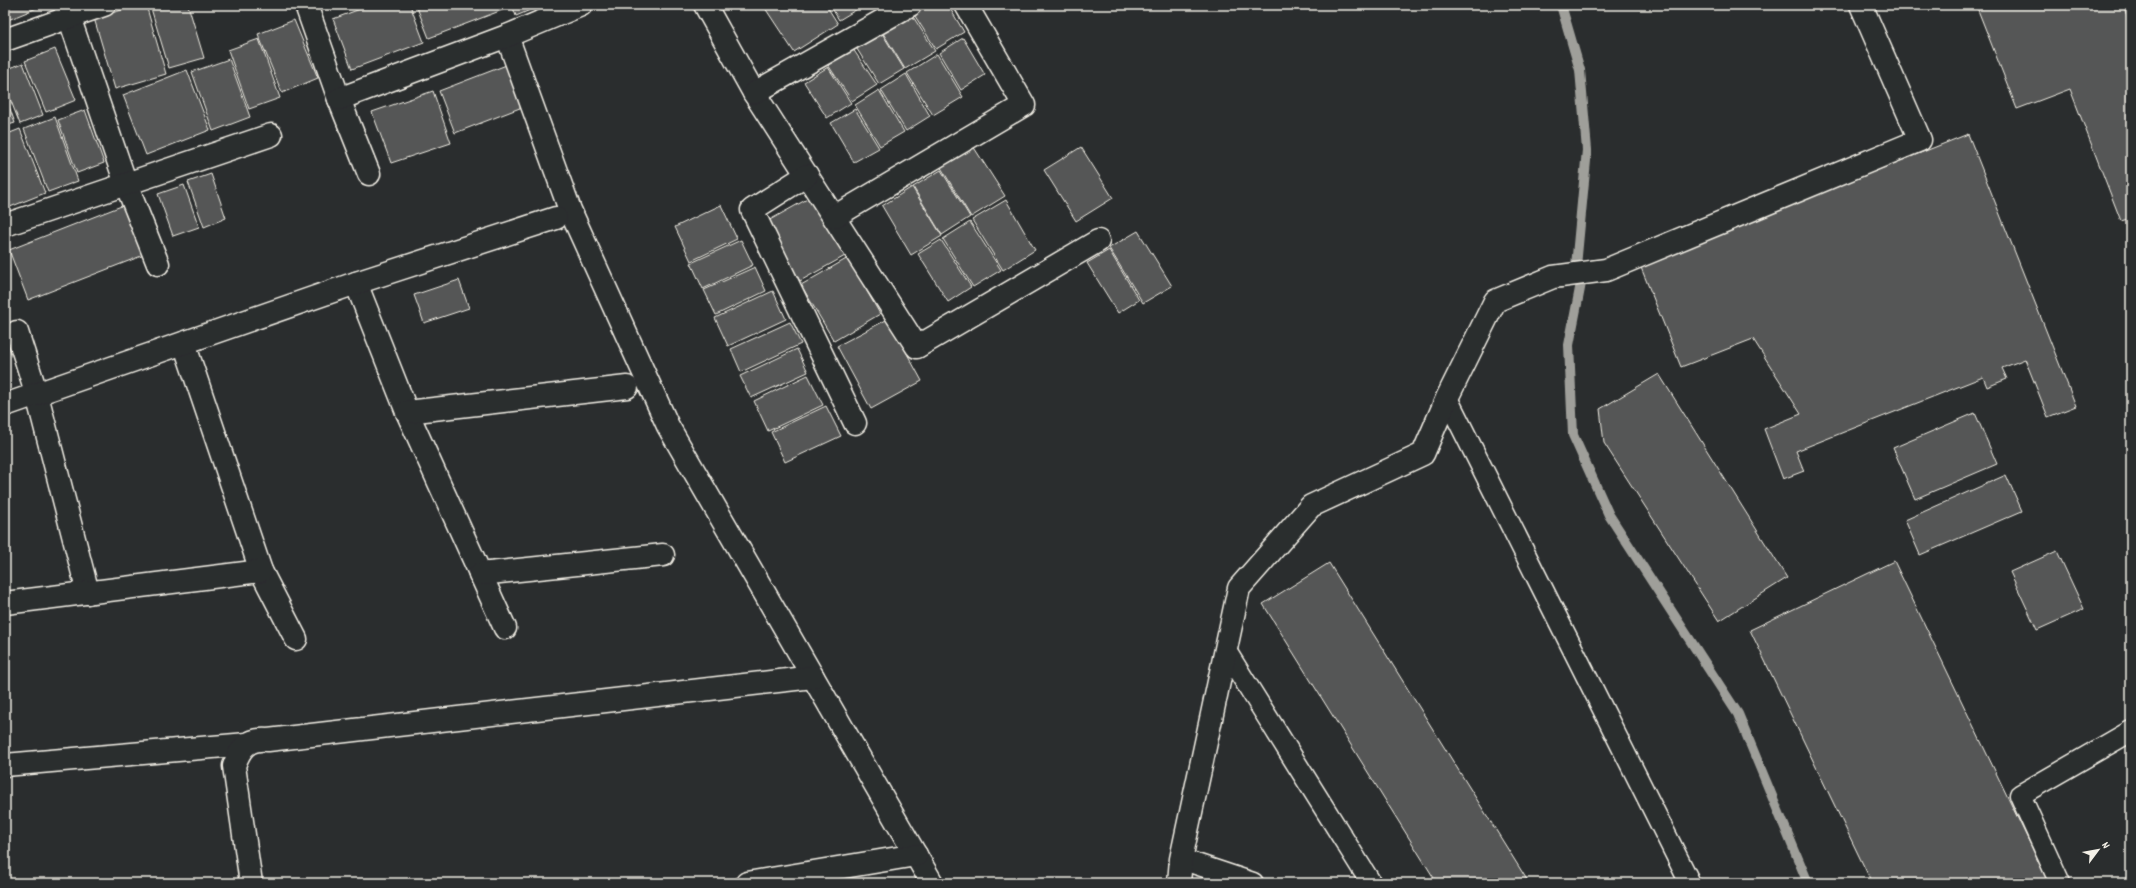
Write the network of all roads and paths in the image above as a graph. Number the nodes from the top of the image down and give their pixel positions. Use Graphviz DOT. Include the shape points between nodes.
graph roads {
  1 [pos="104,5"];
  2 [pos="306,5"];
  3 [pos="581,5"];
  4 [pos="705,5"];
  5 [pos="910,5"];
  6 [pos="966,5"];
  7 [pos="1862,5"];
  8 [pos="68,11"];
  9 [pos="508,36"];
  10 [pos="5,40"];
  11 [pos="754,93"];
  12 [pos="340,99"];
  13 [pos="271,135"];
  14 [pos="369,174"];
  15 [pos="807,175"];
  16 [pos="126,184"];
  17 [pos="834,217"];
  18 [pos="556,218"];
  19 [pos="5,225"];
  20 [pos="1098,241"];
  21 [pos="158,264"];
  22 [pos="356,284"];
  23 [pos="17,332"];
  24 [pos="184,344"];
  25 [pos="627,388"];
  26 [pos="37,395"];
  27 [pos="1447,398"];
  28 [pos="5,405"];
  29 [pos="407,412"];
  30 [pos="855,423"];
  31 [pos="663,555"];
  32 [pos="261,571"];
  33 [pos="480,574"];
  34 [pos="88,593"];
  35 [pos="5,603"];
  36 [pos="505,628"];
  37 [pos="296,639"];
  38 [pos="1226,651"];
  39 [pos="813,677"];
  40 [pos="2131,731"];
  41 [pos="247,744"];
  42 [pos="5,765"];
  43 [pos="916,855"];
  44 [pos="1181,859"];
  45 [pos="251,883"];
  46 [pos="747,883"];
  47 [pos="932,883"];
  48 [pos="1179,883"];
  49 [pos="1253,883"];
  50 [pos="1371,883"];
  51 [pos="1690,883"];
  52 [pos="2060,883"];
  1 -- 8 [label="street"];
  2 -- 12 [label="street"];
  3 -- 9 [label="street"];
  4 -- 11 [label="street"];
  5 -- 11 [label="street"];
  6 -- 17 [label="street" via="1024,105"];
  7 -- 27 [label="street" via="1920,140 1606,270 1553,277 1495,301"];
  8 -- 10 [label="street"];
  8 -- 16 [label="street"];
  9 -- 12 [label="street"];
  9 -- 39 [label="street" via="570,210 668,426"];
  11 -- 15 [label="street"];
  12 -- 14 [label="street"];
  13 -- 16 [label="street"];
  15 -- 17 [label="street"];
  15 -- 30 [label="street" via="752,210"];
  16 -- 19 [label="street"];
  16 -- 21 [label="street"];
  17 -- 20 [label="street" via="917,347"];
  18 -- 22 [label="street"];
  22 -- 24 [label="street"];
  22 -- 29 [label="street"];
  23 -- 26 [label="street"];
  24 -- 26 [label="street"];
  24 -- 32 [label="street"];
  25 -- 29 [label="street"];
  26 -- 28 [label="street"];
  26 -- 34 [label="street"];
  27 -- 38 [label="street" via="1423,454 1311,506 1239,588"];
  27 -- 51 [label="lane"];
  29 -- 33 [label="street"];
  31 -- 33 [label="street"];
  32 -- 34 [label="street"];
  32 -- 37 [label="street"];
  33 -- 36 [label="street"];
  34 -- 35 [label="street"];
  38 -- 44 [label="street"];
  38 -- 50 [label="lane"];
  39 -- 41 [label="street" via="268,740 256,739"];
  39 -- 43 [label="street"];
  40 -- 52 [label="lane" via="2020,795"];
  41 -- 42 [label="street"];
  41 -- 45 [label="street" via="237,756 234,766"];
  43 -- 46 [label="street"];
  43 -- 47 [label="street"];
  44 -- 48 [label="street"];
  44 -- 49 [label="lane"];
}
